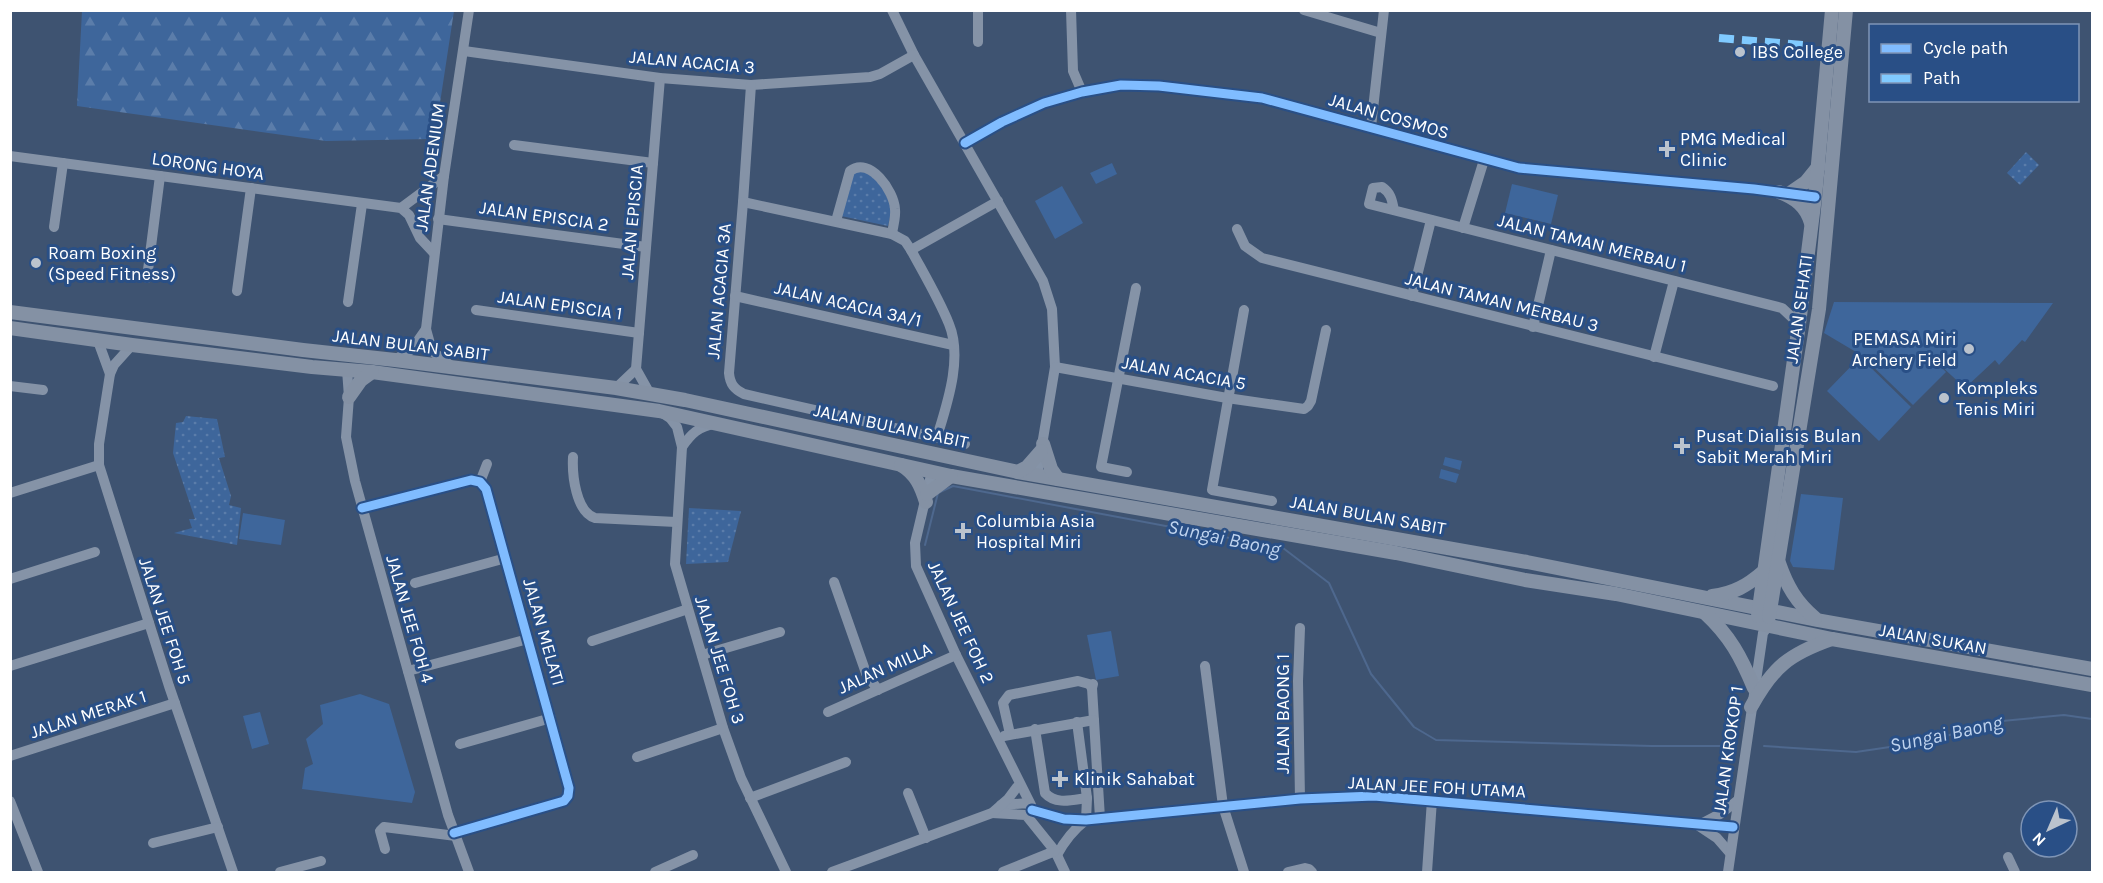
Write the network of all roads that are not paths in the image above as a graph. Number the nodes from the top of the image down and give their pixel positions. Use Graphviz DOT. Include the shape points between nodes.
graph roads {
  1 [pos="469,10"];
  2 [pos="892,10"];
  3 [pos="978,10"];
  4 [pos="1071,10"];
  5 [pos="1304,10"];
  6 [pos="1384,10"];
  7 [pos="1832,10"];
  8 [pos="1846,10"];
  9 [pos="1380,33"];
  10 [pos="978,42"];
  11 [pos="464,51"];
  12 [pos="914,55"];
  13 [pos="660,78"];
  14 [pos="751,86"];
  15 [pos="1082,92"];
  16 [pos="1838,111"];
  17 [pos="1371,127"];
  18 [pos="965,143"];
  19 [pos="514,145"];
  20 [pos="10,156"];
  21 [pos="1484,160"];
  22 [pos="63,163"];
  23 [pos="653,163"];
  24 [pos="1819,166"];
  25 [pos="160,176"];
  26 [pos="444,176"];
  27 [pos="251,188"];
  28 [pos="1784,193"];
  29 [pos="1815,197"];
  30 [pos="998,201"];
  31 [pos="743,202"];
  32 [pos="362,204"];
  33 [pos="402,208"];
  34 [pos="1394,210"];
  35 [pos="438,219"];
  36 [pos="1431,220"];
  37 [pos="836,221"];
  38 [pos="1811,225"];
  39 [pos="54,227"];
  40 [pos="1464,228"];
  41 [pos="1237,229"];
  42 [pos="892,234"];
  43 [pos="646,247"];
  44 [pos="912,250"];
  45 [pos="1551,250"];
  46 [pos="434,253"];
  47 [pos="147,278"];
  48 [pos="1674,281"];
  49 [pos="1136,288"];
  50 [pos="237,291"];
  51 [pos="735,296"];
  52 [pos="1412,296"];
  53 [pos="1803,299"];
  54 [pos="348,302"];
  55 [pos="1782,308"];
  56 [pos="1819,309"];
  57 [pos="476,310"];
  58 [pos="1244,310"];
  59 [pos="10,312"];
  60 [pos="1799,324"];
  61 [pos="1533,327"];
  62 [pos="10,328"];
  63 [pos="426,329"];
  64 [pos="1326,330"];
  65 [pos="639,333"];
  66 [pos="98,340"];
  67 [pos="132,345"];
  68 [pos="953,345"];
  69 [pos="303,350"];
  70 [pos="1654,357"];
  71 [pos="395,360"];
  72 [pos="1055,367"];
  73 [pos="454,368"];
  74 [pos="636,369"];
  75 [pos="347,370"];
  76 [pos="372,372"];
  77 [pos="110,374"];
  78 [pos="1118,378"];
  79 [pos="10,386"];
  80 [pos="1773,386"];
  81 [pos="616,388"];
  82 [pos="43,390"];
  83 [pos="650,394"];
  84 [pos="349,397"];
  85 [pos="1227,398"];
  86 [pos="685,400"];
  87 [pos="659,411"];
  88 [pos="721,424"];
  89 [pos="937,437"];
  90 [pos="965,444"];
  91 [pos="682,447"];
  92 [pos="1042,448"];
  93 [pos="573,457"];
  94 [pos="487,464"];
  95 [pos="898,464"];
  96 [pos="99,465"];
  97 [pos="932,471"];
  98 [pos="1018,472"];
  99 [pos="1128,472"];
  100 [pos="1037,475"];
  101 [pos="951,476"];
  102 [pos="1058,479"];
  103 [pos="480,482"];
  104 [pos="10,493"];
  105 [pos="927,498"];
  106 [pos="1272,501"];
  107 [pos="362,508"];
  108 [pos="676,522"];
  109 [pos="1226,525"];
  110 [pos="95,552"];
  111 [pos="506,558"];
  112 [pos="1778,561"];
  113 [pos="1763,572"];
  114 [pos="10,579"];
  115 [pos="834,582"];
  116 [pos="415,584"];
  117 [pos="1703,597"];
  118 [pos="688,609"];
  119 [pos="1764,609"];
  120 [pos="1704,612"];
  121 [pos="1817,620"];
  122 [pos="149,623"];
  123 [pos="1763,627"];
  124 [pos="1300,628"];
  125 [pos="780,632"];
  126 [pos="528,639"];
  127 [pos="1832,639"];
  128 [pos="592,641"];
  129 [pos="956,655"];
  130 [pos="702,656"];
  131 [pos="10,666"];
  132 [pos="1205,666"];
  133 [pos="2092,669"];
  134 [pos="408,671"];
  135 [pos="2092,685"];
  136 [pos="1754,688"];
  137 [pos="878,690"];
  138 [pos="175,703"];
  139 [pos="1751,707"];
  140 [pos="828,712"];
  141 [pos="550,718"];
  142 [pos="1094,720"];
  143 [pos="1077,722"];
  144 [pos="723,728"];
  145 [pos="1035,729"];
  146 [pos="1010,734"];
  147 [pos="998,737"];
  148 [pos="460,744"];
  149 [pos="10,756"];
  150 [pos="637,757"];
  151 [pos="846,762"];
  152 [pos="1084,766"];
  153 [pos="1097,766"];
  154 [pos="1017,783"];
  155 [pos="908,794"];
  156 [pos="750,798"];
  157 [pos="1087,798"];
  158 [pos="1300,799"];
  159 [pos="1432,800"];
  160 [pos="10,801"];
  161 [pos="1737,801"];
  162 [pos="1223,806"];
  163 [pos="996,809"];
  164 [pos="1027,810"];
  165 [pos="1100,818"];
  166 [pos="1086,820"];
  167 [pos="1696,824"];
  168 [pos="218,827"];
  169 [pos="1733,827"];
  170 [pos="455,834"];
  171 [pos="926,838"];
  172 [pos="153,843"];
  173 [pos="385,849"];
  174 [pos="1056,853"];
  175 [pos="1730,853"];
  176 [pos="693,855"];
  177 [pos="2008,857"];
  178 [pos="321,861"];
  179 [pos="859,868"];
  180 [pos="38,873"];
  181 [pos="233,873"];
  182 [pos="280,873"];
  183 [pos="470,873"];
  184 [pos="655,873"];
  185 [pos="786,873"];
  186 [pos="832,873"];
  187 [pos="1003,873"];
  188 [pos="1065,873"];
  189 [pos="1244,873"];
  190 [pos="1288,873"];
  191 [pos="1312,873"];
  192 [pos="1427,873"];
  193 [pos="1728,873"];
  194 [pos="2015,873"];
  1 -- 11 [label="street, JALAN ADENIUM"];
  2 -- 12 [label="street"];
  3 -- 10 [label="street"];
  4 -- 15 [label="street" via="1073,70"];
  5 -- 9 [label="street"];
  6 -- 9 [label="street"];
  7 -- 24 [label="main road, JALAN SEHATI"];
  8 -- 16 [label="main road, JALAN SEHATI"];
  9 -- 17 [label="street"];
  11 -- 13 [label="street, JALAN ACACIA 3"];
  11 -- 26 [label="street, JALAN ADENIUM"];
  12 -- 14 [label="street, JALAN ACACIA 3" via="870,77"];
  12 -- 18 [label="street"];
  13 -- 14 [label="street, JALAN ACACIA 3"];
  13 -- 23 [label="street, JALAN EPISCIA"];
  14 -- 31 [label="street, JALAN ACACIA 3A"];
  15 -- 17 [label="street, JALAN COSMOS" via="1131,85 1243,95"];
  15 -- 18 [label="street, JALAN COSMOS" via="1044,103"];
  16 -- 29 [label="main road" via="1832,122 1826,180"];
  16 -- 56 [label="main road, JALAN SEHATI"];
  17 -- 21 [label="street, JALAN COSMOS"];
  18 -- 30 [label="street"];
  19 -- 23 [label="street"];
  20 -- 22 [label="street, LORONG HOYA"];
  21 -- 28 [label="street, JALAN COSMOS" via="1530,170"];
  21 -- 40 [label="street"];
  22 -- 25 [label="street, LORONG HOYA"];
  22 -- 39 [label="street"];
  23 -- 43 [label="street, JALAN EPISCIA"];
  24 -- 28 [label="main road" via="1806,182"];
  24 -- 29 [label="main road, JALAN SEHATI"];
  25 -- 27 [label="street, LORONG HOYA"];
  25 -- 47 [label="street"];
  26 -- 33 [label="street"];
  26 -- 35 [label="street, JALAN ADENIUM"];
  27 -- 32 [label="street, LORONG HOYA"];
  27 -- 50 [label="street"];
  28 -- 29 [label="street, JALAN COSMOS"];
  28 -- 38 [label="main road" via="1803,207"];
  29 -- 38 [label="main road, JALAN SEHATI"];
  29 -- 56 [label="main road" via="1823,218 1815,300"];
  30 -- 44 [label="street"];
  30 -- 72 [label="street" via="1044,281 1052,309"];
  31 -- 37 [label="street, JALAN ACACIA 3A"];
  31 -- 51 [label="street, JALAN ACACIA 3A"];
  32 -- 33 [label="street, LORONG HOYA"];
  32 -- 54 [label="street"];
  33 -- 46 [label="street"];
  34 -- 36 [label="street, JALAN TAMAN MERBAU 1"];
  35 -- 43 [label="street, JALAN EPISCIA 2"];
  35 -- 46 [label="street, JALAN ADENIUM"];
  36 -- 40 [label="street, JALAN TAMAN MERBAU 1"];
  36 -- 52 [label="street"];
  37 -- 42 [label="street, JALAN ACACIA 3A"];
  37 -- 42 [label="street" via="850,171 866,169 882,180 894,203"];
  38 -- 53 [label="main road, JALAN SEHATI"];
  40 -- 45 [label="street, JALAN TAMAN MERBAU 1"];
  41 -- 52 [label="street, JALAN TAMAN MERBAU 3" via="1245,246 1262,258"];
  42 -- 44 [label="street, JALAN ACACIA 3A"];
  43 -- 65 [label="street, JALAN EPISCIA"];
  44 -- 68 [label="street, JALAN ACACIA 3A" via="950,326"];
  45 -- 48 [label="street, JALAN TAMAN MERBAU 1"];
  45 -- 61 [label="street"];
  46 -- 63 [label="street, JALAN ADENIUM"];
  48 -- 55 [label="street, JALAN TAMAN MERBAU 1"];
  48 -- 70 [label="street"];
  49 -- 78 [label="street"];
  51 -- 68 [label="street, JALAN ACACIA 3A/1"];
  51 -- 89 [label="street, JALAN ACACIA 3A" via="729,373 732,385 740,392"];
  52 -- 61 [label="street, JALAN TAMAN MERBAU 3"];
  53 -- 55 [label="street"];
  53 -- 60 [label="main road, JALAN SEHATI"];
  55 -- 60 [label="street"];
  56 -- 112 [label="main road, JALAN SEHATI"];
  57 -- 65 [label="street, JALAN EPISCIA 1"];
  58 -- 85 [label="street"];
  59 -- 69 [label="main road, JALAN BULAN SABIT"];
  60 -- 113 [label="main road, JALAN SEHATI"];
  61 -- 70 [label="street, JALAN TAMAN MERBAU 3"];
  62 -- 66 [label="main road, JALAN BULAN SABIT"];
  63 -- 71 [label="street" via="412,349"];
  63 -- 73 [label="street, JALAN ADENIUM" via="432,351"];
  64 -- 85 [label="street, JALAN ACACIA 5" via="1311,401 1304,409"];
  65 -- 74 [label="street, JALAN EPISCIA"];
  66 -- 67 [label="main road, JALAN BULAN SABIT"];
  66 -- 77 [label="street, JALAN JEE FOH 5"];
  67 -- 75 [label="main road, JALAN BULAN SABIT"];
  67 -- 77 [label="street, JALAN JEE FOH 5"];
  68 -- 89 [label="street, JALAN ACACIA 3A" via="950,392"];
  69 -- 71 [label="main road, JALAN BULAN SABIT"];
  69 -- 75 [label="main road" via="337,362"];
  70 -- 80 [label="street, JALAN TAMAN MERBAU 3"];
  71 -- 73 [label="main road, JALAN BULAN SABIT"];
  72 -- 78 [label="street, JALAN ACACIA 5"];
  72 -- 92 [label="street"];
  73 -- 81 [label="main road, JALAN BULAN SABIT"];
  74 -- 81 [label="street"];
  74 -- 83 [label="street"];
  75 -- 76 [label="main road, JALAN BULAN SABIT"];
  75 -- 84 [label="street, JALAN JEE FOH 4"];
  76 -- 84 [label="main road"];
  76 -- 87 [label="main road, JALAN BULAN SABIT"];
  77 -- 96 [label="street, JALAN JEE FOH 5"];
  78 -- 85 [label="street, JALAN ACACIA 5"];
  78 -- 99 [label="street" via="1101,467"];
  79 -- 82 [label="street"];
  81 -- 83 [label="main road, JALAN BULAN SABIT"];
  83 -- 86 [label="main road, JALAN BULAN SABIT"];
  84 -- 107 [label="street, JALAN JEE FOH 4" via="346,437"];
  85 -- 106 [label="street" via="1212,490"];
  86 -- 97 [label="main road" via="700,408 915,458"];
  86 -- 98 [label="main road, JALAN BULAN SABIT"];
  87 -- 88 [label="main road, JALAN BULAN SABIT"];
  87 -- 91 [label="street, JALAN JEE FOH 3" via="677,427"];
  88 -- 91 [label="street" via="702,427"];
  88 -- 95 [label="main road, JALAN BULAN SABIT"];
  89 -- 90 [label="street, JALAN ACACIA 3A"];
  91 -- 108 [label="street, JALAN JEE FOH 3"];
  92 -- 98 [label="main road"];
  92 -- 100 [label="street"];
  92 -- 102 [label="main road"];
  93 -- 108 [label="street" via="572,476 586,514 595,518"];
  94 -- 103 [label="street"];
  95 -- 97 [label="main road, JALAN BULAN SABIT"];
  95 -- 105 [label="main road" via="918,480"];
  96 -- 104 [label="street"];
  96 -- 122 [label="street, JALAN JEE FOH 5"];
  97 -- 101 [label="main road, JALAN BULAN SABIT"];
  97 -- 105 [label="street, JALAN JEE FOH 2"];
  98 -- 100 [label="main road, JALAN BULAN SABIT"];
  100 -- 102 [label="main road, JALAN BULAN SABIT"];
  100 -- 109 [label="main road" via="1057,489 1201,514"];
  101 -- 105 [label="main road"];
  101 -- 109 [label="main road, JALAN BULAN SABIT"];
  102 -- 117 [label="main road, JALAN BULAN SABIT"];
  103 -- 107 [label="street" via="471,480"];
  103 -- 111 [label="street, JALAN MELATI" via="486,489"];
  105 -- 129 [label="street, JALAN JEE FOH 2" via="915,543 916,566"];
  107 -- 134 [label="street, JALAN JEE FOH 4"];
  108 -- 118 [label="street, JALAN JEE FOH 3" via="675,564"];
  109 -- 120 [label="main road, JALAN BULAN SABIT"];
  110 -- 114 [label="street"];
  111 -- 116 [label="street"];
  111 -- 126 [label="street, JALAN MELATI"];
  112 -- 119 [label="main road, JALAN SEHATI"];
  112 -- 121 [label="main road" via="1796,600"];
  113 -- 117 [label="main road" via="1736,591"];
  113 -- 119 [label="main road, JALAN SEHATI"];
  115 -- 137 [label="street" via="866,673"];
  117 -- 119 [label="main road, JALAN BULAN SABIT"];
  118 -- 128 [label="street"];
  118 -- 130 [label="street, JALAN JEE FOH 3"];
  119 -- 121 [label="main road, JALAN SUKAN"];
  119 -- 123 [label="main road"];
  120 -- 123 [label="main road, JALAN BULAN SABIT"];
  120 -- 136 [label="main road" via="1734,645"];
  121 -- 133 [label="main road, JALAN SUKAN"];
  122 -- 131 [label="street"];
  122 -- 138 [label="street, JALAN JEE FOH 5"];
  123 -- 127 [label="main road, JALAN SUKAN"];
  123 -- 136 [label="street, JALAN KROKOP 1"];
  124 -- 158 [label="street, JALAN BAONG 1"];
  125 -- 130 [label="street"];
  126 -- 134 [label="street"];
  126 -- 141 [label="street, JALAN MELATI"];
  127 -- 135 [label="main road, JALAN SUKAN"];
  127 -- 139 [label="main road" via="1811,646 1776,670"];
  129 -- 137 [label="street, JALAN MILLA"];
  129 -- 147 [label="street, JALAN JEE FOH 2"];
  130 -- 144 [label="street, JALAN JEE FOH 3"];
  132 -- 162 [label="street"];
  134 -- 170 [label="street, JALAN JEE FOH 4"];
  136 -- 139 [label="street, JALAN KROKOP 1"];
  137 -- 140 [label="street, JALAN MILLA"];
  138 -- 149 [label="street, JALAN MERAK 1"];
  138 -- 168 [label="street, JALAN JEE FOH 5"];
  139 -- 161 [label="street, JALAN KROKOP 1"];
  141 -- 148 [label="street"];
  141 -- 170 [label="street, JALAN MELATI" via="569,788 564,801"];
  142 -- 143 [label="street"];
  142 -- 146 [label="street" via="1093,686 1078,681 1009,695 1003,703"];
  142 -- 153 [label="street"];
  143 -- 145 [label="street"];
  143 -- 152 [label="street"];
  144 -- 150 [label="street"];
  144 -- 156 [label="street, JALAN JEE FOH 3"];
  145 -- 146 [label="street"];
  145 -- 157 [label="street" via="1045,793 1059,801"];
  146 -- 147 [label="street"];
  147 -- 154 [label="street, JALAN JEE FOH 2"];
  151 -- 156 [label="street"];
  152 -- 153 [label="street"];
  152 -- 157 [label="street"];
  153 -- 165 [label="street"];
  154 -- 163 [label="street"];
  154 -- 164 [label="street, JALAN JEE FOH 2"];
  155 -- 171 [label="street"];
  156 -- 185 [label="street, JALAN JEE FOH 3"];
  157 -- 166 [label="street"];
  158 -- 159 [label="street, JALAN JEE FOH UTAMA" via="1374,796"];
  158 -- 162 [label="street, JALAN JEE FOH UTAMA"];
  159 -- 167 [label="street, JALAN JEE FOH UTAMA"];
  159 -- 192 [label="street"];
  160 -- 180 [label="street"];
  161 -- 167 [label="street" via="1720,814"];
  161 -- 169 [label="street, JALAN KROKOP 1"];
  162 -- 165 [label="street, JALAN JEE FOH UTAMA"];
  162 -- 189 [label="street"];
  163 -- 164 [label="street, JALAN JEE FOH UTAMA"];
  163 -- 171 [label="street"];
  164 -- 166 [label="street, JALAN JEE FOH UTAMA"];
  164 -- 174 [label="street, JALAN JEE FOH 2"];
  165 -- 166 [label="street, JALAN JEE FOH UTAMA"];
  166 -- 174 [label="street"];
  167 -- 169 [label="street, JALAN JEE FOH UTAMA"];
  167 -- 175 [label="street"];
  168 -- 172 [label="street"];
  168 -- 181 [label="street, JALAN JEE FOH 5"];
  169 -- 175 [label="street, JALAN KROKOP 1"];
  170 -- 173 [label="street" via="384,827 380,831"];
  170 -- 183 [label="street, JALAN JEE FOH 4"];
  171 -- 179 [label="street"];
  174 -- 187 [label="street"];
  174 -- 188 [label="street, JALAN JEE FOH 2"];
  175 -- 193 [label="street, JALAN KROKOP 1"];
  176 -- 184 [label="street"];
  177 -- 194 [label="street"];
  178 -- 182 [label="street"];
  179 -- 186 [label="street"];
  190 -- 191 [label="street" via="1309,868"];
}
